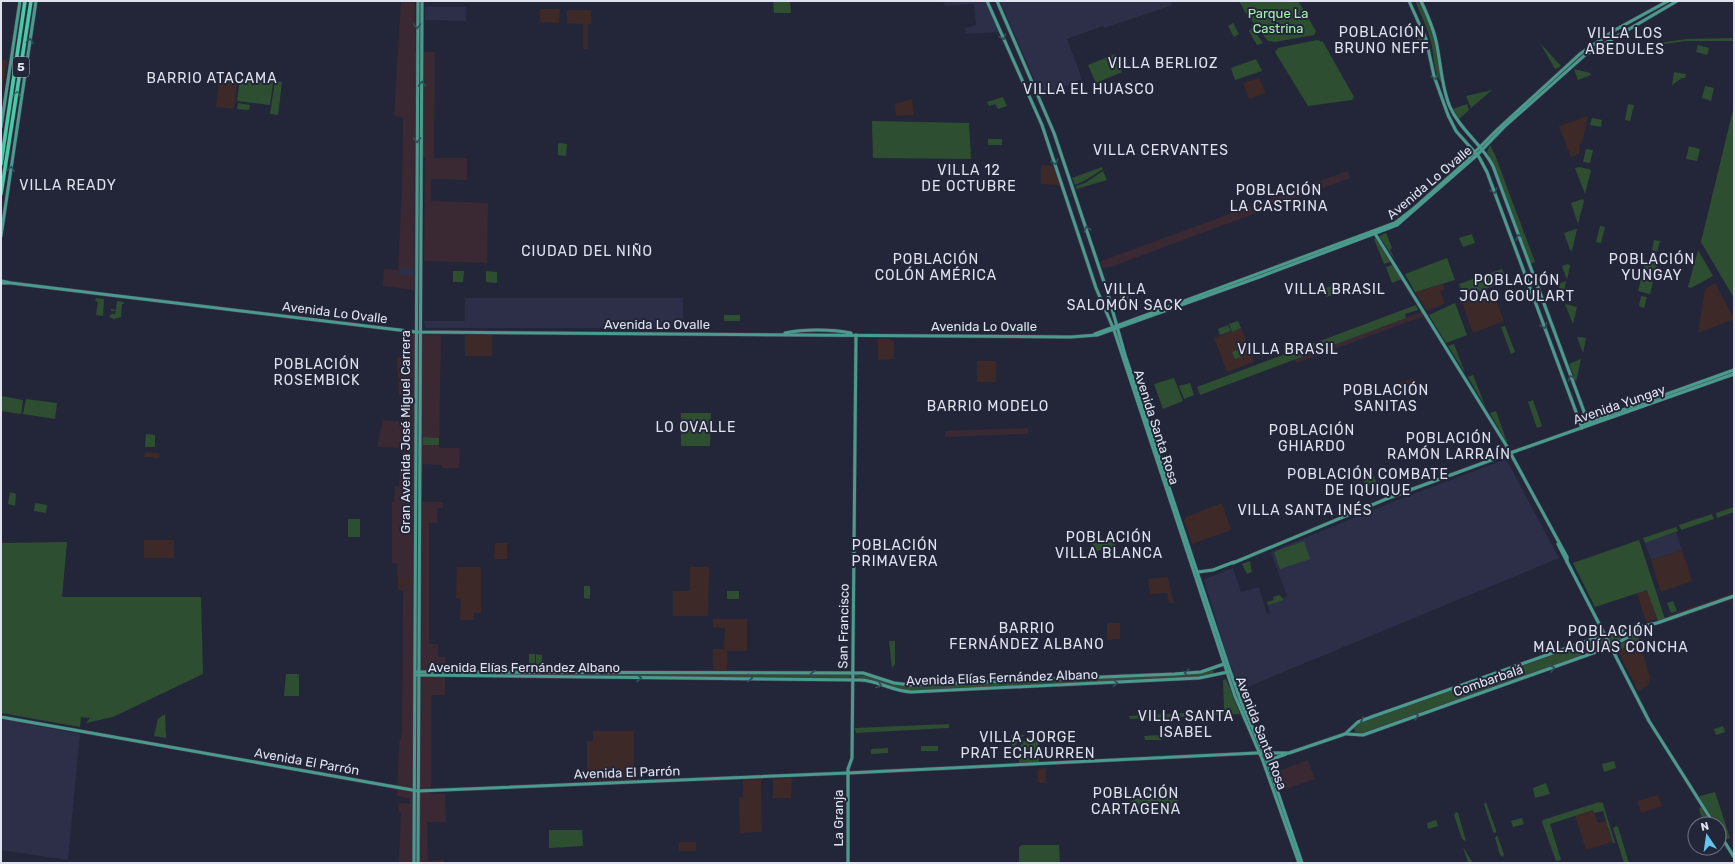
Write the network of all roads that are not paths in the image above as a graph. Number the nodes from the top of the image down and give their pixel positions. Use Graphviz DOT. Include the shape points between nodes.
graph roads {
  1 [pos="20,1"];
  2 [pos="25,1"];
  3 [pos="31,1"];
  4 [pos="36,1"];
  5 [pos="418,1"];
  6 [pos="422,1"];
  7 [pos="987,1"];
  8 [pos="997,1"];
  9 [pos="1409,1"];
  10 [pos="1421,1"];
  11 [pos="1668,1"];
  12 [pos="1677,1"];
  13 [pos="417,107"];
  14 [pos="422,112"];
  15 [pos="1,127"];
  16 [pos="1481,148"];
  17 [pos="1476,154"];
  18 [pos="1,164"];
  19 [pos="417,174"];
  20 [pos="421,177"];
  21 [pos="1,194"];
  22 [pos="1375,233"];
  23 [pos="1,236"];
  24 [pos="1,282"];
  25 [pos="1117,328"];
  26 [pos="1113,329"];
  27 [pos="416,332"];
  28 [pos="421,332"];
  29 [pos="856,335"];
  30 [pos="416,367"];
  31 [pos="1734,370"];
  32 [pos="420,371"];
  33 [pos="1734,374"];
  34 [pos="1588,424"];
  35 [pos="1581,426"];
  36 [pos="1510,453"];
  37 [pos="420,484"];
  38 [pos="415,488"];
  39 [pos="1196,572"];
  40 [pos="1734,596"];
  41 [pos="1657,623"];
  42 [pos="1633,628"];
  43 [pos="1635,633"];
  44 [pos="1604,635"];
  45 [pos="1610,647"];
  46 [pos="1224,664"];
  47 [pos="1215,668"];
  48 [pos="1229,670"];
  49 [pos="418,671"];
  50 [pos="488,672"];
  51 [pos="414,673"];
  52 [pos="684,673"];
  53 [pos="738,673"];
  54 [pos="852,673"];
  55 [pos="1216,675"];
  56 [pos="418,676"];
  57 [pos="488,676"];
  58 [pos="684,678"];
  59 [pos="738,678"];
  60 [pos="853,679"];
  61 [pos="1,717"];
  62 [pos="1353,728"];
  63 [pos="1345,734"];
  64 [pos="1355,734"];
  65 [pos="1262,753"];
  66 [pos="1272,753"];
  67 [pos="1290,753"];
  68 [pos="1272,759"];
  69 [pos="1267,761"];
  70 [pos="848,773"];
  71 [pos="414,790"];
  72 [pos="418,790"];
  73 [pos="1709,816"];
  74 [pos="1727,846"];
  75 [pos="1734,857"];
  76 [pos="414,863"];
  77 [pos="418,863"];
  78 [pos="848,863"];
  79 [pos="1299,863"];
  80 [pos="1302,863"];
  1 -- 15 [label="main road"];
  2 -- 18 [label="highway, 5"];
  21 -- 3 [label="highway, 5, one-way"];
  23 -- 4 [label="main road, one-way"];
  5 -- 13 [label="main road, Gran Avenida José Miguel Carrera, one-way"];
  14 -- 6 [label="main road, Gran Avenida José Miguel Carrera, one-way"];
  7 -- 26 [label="main road, Avenida Santa Rosa, one-way" via="1042,126 1096,288"];
  25 -- 8 [label="main road, Avenida Santa Rosa, one-way" via="1052,127"];
  9 -- 17 [label="main road, one-way" via="1426,39 1433,72 1446,111 1456,131"];
  10 -- 16 [label="main road" via="1434,33 1449,105 1460,125"];
  11 -- 16 [label="main road, Avenida Lo Ovalle" via="1615,30 1580,54"];
  12 -- 16 [label="main road, Avenida Lo Ovalle" via="1585,55"];
  13 -- 14 [label="main road"];
  13 -- 19 [label="main road, Gran Avenida José Miguel Carrera, one-way"];
  14 -- 20 [label="main road, Gran Avenida José Miguel Carrera"];
  16 -- 17 [label="main road, Avenida Lo Ovalle"];
  34 -- 16 [label="main road, one-way" via="1495,170"];
  17 -- 22 [label="main road, Avenida Lo Ovalle" via="1404,220"];
  17 -- 35 [label="main road, one-way" via="1487,172"];
  19 -- 20 [label="main road"];
  19 -- 27 [label="main road, Gran Avenida José Miguel Carrera"];
  20 -- 28 [label="main road, Gran Avenida José Miguel Carrera"];
  22 -- 25 [label="main road, Avenida Lo Ovalle"];
  22 -- 36 [label="main road"];
  24 -- 27 [label="main road, Avenida Lo Ovalle"];
  25 -- 26 [label="main road, Avenida Lo Ovalle"];
  25 -- 39 [label="main road, Avenida Santa Rosa"];
  26 -- 29 [label="main road, Avenida Lo Ovalle" via="1088,336"];
  26 -- 39 [label="main road, Avenida Santa Rosa"];
  27 -- 28 [label="main road, Avenida Lo Ovalle"];
  27 -- 30 [label="main road, Gran Avenida José Miguel Carrera"];
  28 -- 29 [label="main road, Avenida Lo Ovalle"];
  28 -- 32 [label="main road, Gran Avenida José Miguel Carrera"];
  29 -- 54 [label="main road, San Francisco" via="856,510"];
  30 -- 32 [label="main road"];
  30 -- 38 [label="main road, Gran Avenida José Miguel Carrera"];
  31 -- 34 [label="main road, Avenida Yungay"];
  32 -- 37 [label="main road, Gran Avenida José Miguel Carrera"];
  33 -- 34 [label="main road, Avenida Yungay"];
  34 -- 35 [label="main road, Avenida Yungay"];
  35 -- 36 [label="main road, Avenida Yungay"];
  36 -- 39 [label="main road, Avenida Yungay" via="1388,499 1233,563 1213,570"];
  36 -- 44 [label="main road" via="1556,536 1561,552"];
  37 -- 38 [label="main road"];
  37 -- 49 [label="main road, Gran Avenida José Miguel Carrera"];
  38 -- 51 [label="main road, Gran Avenida José Miguel Carrera"];
  39 -- 46 [label="main road, Avenida Santa Rosa"];
  39 -- 48 [label="main road, Avenida Santa Rosa"];
  40 -- 41 [label="main road, Combarbalá"];
  41 -- 42 [label="main road, Combarbalá"];
  41 -- 43 [label="main road, Combarbalá"];
  42 -- 43 [label="main road"];
  42 -- 44 [label="main road, Combarbalá"];
  43 -- 45 [label="main road, Combarbalá"];
  44 -- 45 [label="main road"];
  44 -- 62 [label="main road, Combarbalá, one-way" via="1374,716 1358,722"];
  64 -- 45 [label="main road, Combarbalá, one-way" via="1363,735"];
  45 -- 73 [label="main road" via="1649,721"];
  46 -- 47 [label="main road, Avenida Elías Fernández Albano"];
  46 -- 48 [label="main road, Avenida Santa Rosa"];
  47 -- 54 [label="main road, Avenida Elías Fernández Albano, one-way" via="1175,674 911,685 894,683 868,674"];
  47 -- 55 [label="main road" via="1218,671"];
  48 -- 55 [label="main road, Avenida Elías Fernández Albano"];
  48 -- 65 [label="main road, Avenida Santa Rosa" via="1238,704"];
  49 -- 50 [label="main road, Avenida Elías Fernández Albano"];
  49 -- 51 [label="main road, Avenida Elías Fernández Albano"];
  49 -- 56 [label="main road, Gran Avenida José Miguel Carrera"];
  50 -- 52 [label="main road, Avenida Elías Fernández Albano"];
  50 -- 57 [label="main road"];
  51 -- 56 [label="main road, Avenida Elías Fernández Albano"];
  51 -- 71 [label="main road, Gran Avenida José Miguel Carrera"];
  52 -- 53 [label="main road, Avenida Elías Fernández Albano"];
  52 -- 58 [label="main road"];
  54 -- 53 [label="main road, Avenida Elías Fernández Albano, one-way"];
  53 -- 59 [label="main road"];
  54 -- 60 [label="main road, San Francisco"];
  60 -- 55 [label="main road, Avenida Elías Fernández Albano, one-way" via="911,692 1183,679"];
  56 -- 57 [label="main road, Avenida Elías Fernández Albano"];
  56 -- 72 [label="main road, Gran Avenida José Miguel Carrera"];
  57 -- 58 [label="main road, Avenida Elías Fernández Albano, one-way"];
  58 -- 59 [label="main road, Avenida Elías Fernández Albano"];
  59 -- 60 [label="main road, Avenida Elías Fernández Albano, one-way"];
  60 -- 70 [label="main road, San Francisco" via="852,756"];
  61 -- 71 [label="main road, Avenida El Parrón"];
  62 -- 63 [label="main road, Combarbalá"];
  62 -- 64 [label="main road"];
  63 -- 64 [label="main road, Combarbalá"];
  63 -- 67 [label="main road, Combarbalá"];
  65 -- 66 [label="main road, Combarbalá"];
  65 -- 69 [label="main road, Avenida Santa Rosa"];
  65 -- 70 [label="main road, Avenida El Parrón"];
  65 -- 79 [label="main road, Avenida Santa Rosa"];
  66 -- 67 [label="main road, Combarbalá"];
  66 -- 68 [label="main road"];
  67 -- 68 [label="main road"];
  68 -- 69 [label="main road"];
  69 -- 80 [label="main road, Avenida Santa Rosa"];
  70 -- 72 [label="main road, Avenida El Parrón"];
  70 -- 78 [label="main road, La Granja"];
  71 -- 72 [label="main road, Avenida El Parrón"];
  71 -- 76 [label="main road, Gran Avenida José Miguel Carrera"];
  72 -- 77 [label="main road, Gran Avenida José Miguel Carrera"];
  74 -- 75 [label="main road"];
}
